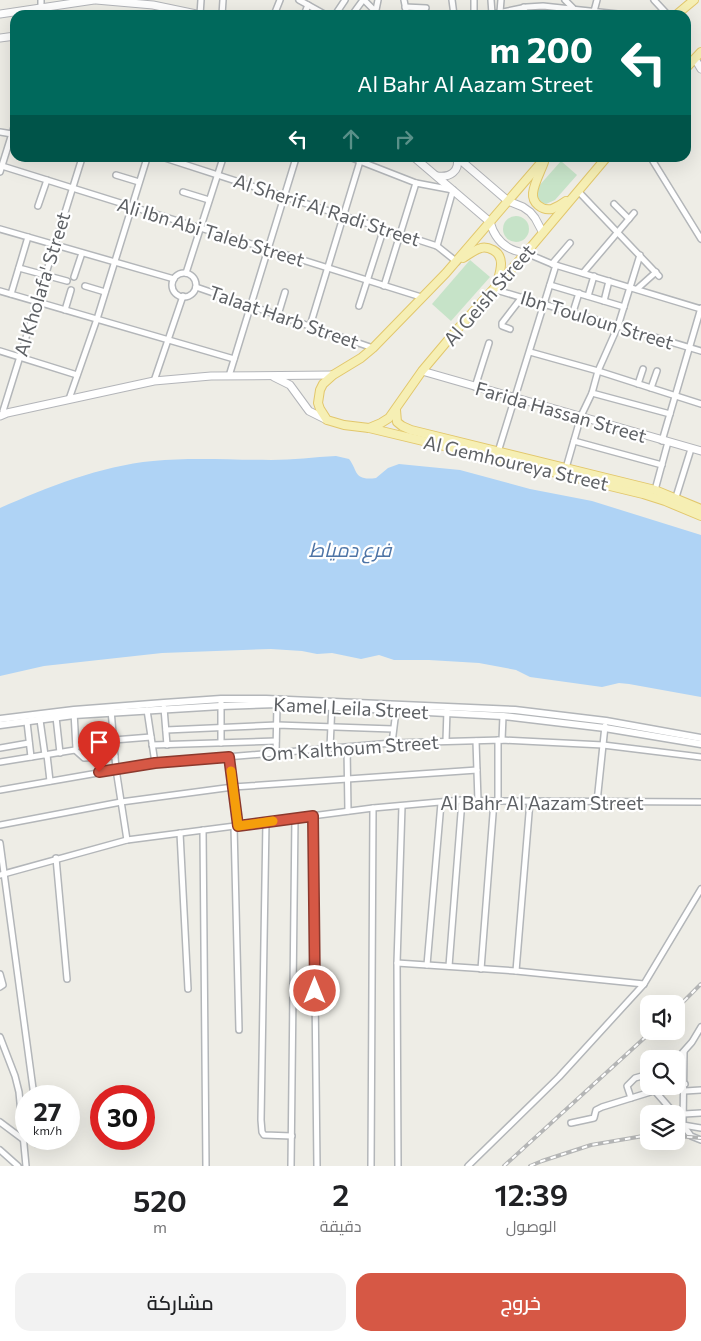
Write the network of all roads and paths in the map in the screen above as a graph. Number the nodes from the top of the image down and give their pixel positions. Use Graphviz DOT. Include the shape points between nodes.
graph roads {
  1 [pos="95,0"];
  2 [pos="301,0"];
  3 [pos="363,0"];
  4 [pos="404,0"];
  5 [pos="565,0"];
  6 [pos="654,0"];
  7 [pos="694,0"];
  8 [pos="73,1"];
  9 [pos="41,4"];
  10 [pos="155,4"];
  11 [pos="308,5"];
  12 [pos="405,7"];
  13 [pos="524,7"];
  14 [pos="426,8"];
  15 [pos="573,8"];
  16 [pos="16,10"];
  17 [pos="172,10"];
  18 [pos="306,10"];
  19 [pos="317,10"];
  20 [pos="373,10"];
  21 [pos="406,10"];
  22 [pos="510,10"];
  23 [pos="524,10"];
  24 [pos="581,10"];
  25 [pos="663,10"];
  26 [pos="682,10"];
  27 [pos="701,52"];
  28 [pos="695,59"];
  29 [pos="691,63"];
  30 [pos="701,69"];
  31 [pos="10,140"];
  32 [pos="81,162"];
  33 [pos="146,162"];
  34 [pos="178,162"];
  35 [pos="222,162"];
  36 [pos="295,162"];
  37 [pos="360,162"];
  38 [pos="368,162"];
  39 [pos="420,162"];
  40 [pos="457,162"];
  41 [pos="462,162"];
  42 [pos="542,162"];
  43 [pos="544,162"];
  44 [pos="603,162"];
  45 [pos="653,162"];
  46 [pos="1,169"];
  47 [pos="217,174"];
  48 [pos="116,175"];
  49 [pos="437,176"];
  50 [pos="46,180"];
  51 [pos="139,182"];
  52 [pos="416,182"];
  53 [pos="72,188"];
  54 [pos="453,190"];
  55 [pos="578,191"];
  56 [pos="183,192"];
  57 [pos="284,196"];
  58 [pos="209,200"];
  59 [pos="570,200"];
  60 [pos="508,201"];
  61 [pos="614,204"];
  62 [pos="38,206"];
  63 [pos="132,206"];
  64 [pos="634,213"];
  65 [pos="344,215"];
  66 [pos="629,219"];
  67 [pos="490,222"];
  68 [pos="200,228"];
  69 [pos="384,228"];
  70 [pos="0,229"];
  71 [pos="618,232"];
  72 [pos="400,233"];
  73 [pos="542,233"];
  74 [pos="28,237"];
  75 [pos="701,239"];
  76 [pos="570,243"];
  77 [pos="55,245"];
  78 [pos="437,246"];
  79 [pos="268,249"];
  80 [pos="82,253"];
  81 [pos="526,254"];
  82 [pos="640,255"];
  83 [pos="114,262"];
  84 [pos="457,262"];
  85 [pos="554,264"];
  86 [pos="19,268"];
  87 [pos="328,268"];
  88 [pos="186,273"];
  89 [pos="582,273"];
  90 [pos="45,275"];
  91 [pos="594,276"];
  92 [pos="74,278"];
  93 [pos="174,279"];
  94 [pos="367,280"];
  95 [pos="67,281"];
  96 [pos="610,281"];
  97 [pos="550,285"];
  98 [pos="85,286"];
  99 [pos="384,286"];
  100 [pos="196,287"];
  101 [pos="494,287"];
  102 [pos="629,287"];
  103 [pos="637,289"];
  104 [pos="70,290"];
  105 [pos="0,291"];
  106 [pos="105,292"];
  107 [pos="286,292"];
  108 [pos="579,293"];
  109 [pos="11,294"];
  110 [pos="183,296"];
  111 [pos="588,296"];
  112 [pos="421,297"];
  113 [pos="522,297"];
  114 [pos="604,301"];
  115 [pos="37,302"];
  116 [pos="544,304"];
  117 [pos="251,306"];
  118 [pos="359,306"];
  119 [pos="624,307"];
  120 [pos="701,308"];
  121 [pos="65,310"];
  122 [pos="573,312"];
  123 [pos="278,315"];
  124 [pos="96,319"];
  125 [pos="310,326"];
  126 [pos="618,326"];
  127 [pos="510,329"];
  128 [pos="168,340"];
  129 [pos="489,343"];
  130 [pos="690,347"];
  131 [pos="372,348"];
  132 [pos="701,350"];
  133 [pos="0,351"];
  134 [pos="530,352"];
  135 [pos="20,358"];
  136 [pos="234,359"];
  137 [pos="643,369"];
  138 [pos="598,371"];
  139 [pos="657,371"];
  140 [pos="422,372"];
  141 [pos="77,375"];
  142 [pos="301,375"];
  143 [pos="333,375"];
  144 [pos="229,376"];
  145 [pos="269,376"];
  146 [pos="154,381"];
  147 [pos="638,384"];
  148 [pos="475,387"];
  149 [pos="651,388"];
  150 [pos="296,391"];
  151 [pos="592,393"];
  152 [pos="676,396"];
  153 [pos="69,399"];
  154 [pos="516,399"];
  155 [pos="701,404"];
  156 [pos="396,410"];
  157 [pos="3,412"];
  158 [pos="670,414"];
  159 [pos="581,416"];
  160 [pos="327,420"];
  161 [pos="369,428"];
  162 [pos="574,441"];
  163 [pos="665,442"];
  164 [pos="691,449"];
  165 [pos="700,449"];
  166 [pos="498,452"];
  167 [pos="662,465"];
  168 [pos="566,468"];
  169 [pos="655,490"];
  170 [pos="676,497"];
  171 [pos="701,509"];
  172 [pos="701,516"];
  173 [pos="221,702"];
  174 [pos="277,704"];
  175 [pos="332,704"];
  176 [pos="164,706"];
  177 [pos="111,710"];
  178 [pos="147,710"];
  179 [pos="447,710"];
  180 [pos="396,711"];
  181 [pos="74,712"];
  182 [pos="503,716"];
  183 [pos="56,718"];
  184 [pos="0,719"];
  185 [pos="40,720"];
  186 [pos="26,722"];
  187 [pos="606,724"];
  188 [pos="0,725"];
  189 [pos="277,725"];
  190 [pos="221,727"];
  191 [pos="331,727"];
  192 [pos="394,729"];
  193 [pos="166,730"];
  194 [pos="151,737"];
  195 [pos="701,738"];
  196 [pos="113,740"];
  197 [pos="500,740"];
  198 [pos="276,741"];
  199 [pos="446,741"];
  200 [pos="476,741"];
  201 [pos="29,742"];
  202 [pos="76,743"];
  203 [pos="221,743"];
  204 [pos="392,743"];
  205 [pos="167,744"];
  206 [pos="701,744"];
  207 [pos="152,745"];
  208 [pos="603,745"];
  209 [pos="346,746"];
  210 [pos="0,748"];
  211 [pos="330,748"];
  212 [pos="76,750"];
  213 [pos="60,753"];
  214 [pos="276,753"];
  215 [pos="46,755"];
  216 [pos="115,756"];
  217 [pos="31,757"];
  218 [pos="229,757"];
  219 [pos="701,757"];
  220 [pos="0,762"];
  221 [pos="155,763"];
  222 [pos="116,769"];
  223 [pos="477,770"];
  224 [pos="347,779"];
  225 [pos="50,781"];
  226 [pos="233,787"];
  227 [pos="0,790"];
  228 [pos="462,800"];
  229 [pos="478,800"];
  230 [pos="496,801"];
  231 [pos="530,801"];
  232 [pos="121,802"];
  233 [pos="598,802"];
  234 [pos="701,802"];
  235 [pos="441,803"];
  236 [pos="402,806"];
  237 [pos="373,808"];
  238 [pos="348,811"];
  239 [pos="313,816"];
  240 [pos="295,818"];
  241 [pos="266,822"];
  242 [pos="0,825"];
  243 [pos="236,826"];
  244 [pos="203,830"];
  245 [pos="180,834"];
  246 [pos="126,840"];
  247 [pos="0,843"];
  248 [pos="56,858"];
  249 [pos="2,875"];
  250 [pos="701,889"];
  251 [pos="699,896"];
  252 [pos="397,963"];
  253 [pos="427,965"];
  254 [pos="449,966"];
  255 [pos="481,969"];
  256 [pos="516,971"];
  257 [pos="0,974"];
  258 [pos="67,979"];
  259 [pos="644,984"];
  260 [pos="0,987"];
  261 [pos="188,989"];
  262 [pos="701,1027"];
  263 [pos="239,1030"];
  264 [pos="0,1037"];
  265 [pos="685,1051"];
  266 [pos="640,1077"];
  267 [pos="18,1085"];
  268 [pos="32,1085"];
  269 [pos="701,1090"];
  270 [pos="685,1091"];
  271 [pos="640,1095"];
  272 [pos="659,1095"];
  273 [pos="631,1098"];
  274 [pos="668,1105"];
  275 [pos="701,1113"];
  276 [pos="685,1114"];
  277 [pos="0,1122"];
  278 [pos="571,1123"];
  279 [pos="685,1125"];
  280 [pos="685,1127"];
  281 [pos="701,1128"];
  282 [pos="15,1133"];
  283 [pos="292,1136"];
  284 [pos="701,1140"];
  285 [pos="0,1150"];
  286 [pos="25,1150"];
  287 [pos="18,1166"];
  288 [pos="26,1166"];
  289 [pos="206,1166"];
  290 [pos="291,1166"];
  291 [pos="317,1166"];
  292 [pos="371,1166"];
  293 [pos="398,1166"];
  294 [pos="468,1166"];
  1 -- 8 [label="main road"];
  1 -- 10 [label="main road"];
  2 -- 11 [label="street"];
  3 -- 20 [label="street"];
  4 -- 12 [label="street"];
  5 -- 15 [label="street"];
  6 -- 25 [label="street"];
  7 -- 26 [label="main road"];
  8 -- 9 [label="main road"];
  9 -- 16 [label="main road"];
  10 -- 17 [label="main road"];
  11 -- 18 [label="street"];
  11 -- 19 [label="street"];
  12 -- 14 [label="street"];
  12 -- 21 [label="street"];
  13 -- 15 [label="street"];
  13 -- 22 [label="street"];
  13 -- 23 [label="street"];
  15 -- 24 [label="street"];
  27 -- 28 [label="main road"];
  28 -- 29 [label="main road"];
  28 -- 30 [label="main road"];
  31 -- 46 [label="street"];
  32 -- 53 [label="street, Al Kholafa' Street"];
  33 -- 51 [label="street"];
  34 -- 47 [label="street, Al Sherif Al Radi Street"];
  35 -- 47 [label="street"];
  36 -- 57 [label="street"];
  37 -- 65 [label="street"];
  38 -- 52 [label="street"];
  39 -- 49 [label="main road"];
  40 -- 49 [label="main road" via="452,174"];
  41 -- 60 [label="main road"];
  42 -- 60 [label="main road"];
  43 -- 59 [label="main road" via="533,190 534,201 546,209"];
  44 -- 55 [label="main road, Al Geish Street"];
  45 -- 75 [label="street"];
  46 -- 50 [label="street, Ali Ibn Abi Taleb Street"];
  47 -- 57 [label="street, Al Sherif Al Radi Street"];
  47 -- 58 [label="street"];
  48 -- 51 [label="street"];
  49 -- 54 [label="main road"];
  50 -- 53 [label="street, Ali Ibn Abi Taleb Street"];
  50 -- 62 [label="street"];
  51 -- 63 [label="street"];
  52 -- 54 [label="street"];
  52 -- 72 [label="street"];
  53 -- 63 [label="street, Ali Ibn Abi Taleb Street"];
  53 -- 77 [label="street, Al Kholafa' Street"];
  54 -- 67 [label="main road"];
  54 -- 78 [label="street"];
  55 -- 59 [label="main road, Al Geish Street"];
  55 -- 71 [label="street"];
  56 -- 58 [label="street"];
  57 -- 65 [label="street, Al Sherif Al Radi Street"];
  57 -- 79 [label="street"];
  58 -- 68 [label="street"];
  59 -- 73 [label="main road, Al Geish Street"];
  60 -- 67 [label="main road"];
  60 -- 73 [label="main road" via="530,212"];
  61 -- 66 [label="street"];
  63 -- 68 [label="street, Ali Ibn Abi Taleb Street"];
  63 -- 83 [label="street"];
  64 -- 66 [label="street"];
  65 -- 69 [label="street, Al Sherif Al Radi Street"];
  65 -- 87 [label="street"];
  66 -- 71 [label="street"];
  67 -- 81 [label="main road" via="503,244"];
  67 -- 84 [label="main road"];
  68 -- 79 [label="street, Ali Ibn Abi Taleb Street"];
  68 -- 88 [label="street"];
  69 -- 72 [label="street, Al Sherif Al Radi Street"];
  69 -- 94 [label="street"];
  70 -- 74 [label="street"];
  71 -- 82 [label="street"];
  71 -- 89 [label="street"];
  72 -- 78 [label="street, Al Sherif Al Radi Street"];
  72 -- 99 [label="street"];
  73 -- 81 [label="main road, Al Geish Street"];
  74 -- 77 [label="street"];
  74 -- 86 [label="street"];
  76 -- 85 [label="street"];
  77 -- 80 [label="street"];
  77 -- 90 [label="street, Al Kholafa' Street"];
  78 -- 84 [label="street, Al Sherif Al Radi Street"];
  79 -- 87 [label="street, Ali Ibn Abi Taleb Street"];
  79 -- 117 [label="street"];
  80 -- 83 [label="street"];
  80 -- 92 [label="street"];
  81 -- 85 [label="street"];
  81 -- 101 [label="main road, Al Geish Street"];
  82 -- 102 [label="street"];
  82 -- 103 [label="street" via="657,274"];
  83 -- 93 [label="street"];
  83 -- 106 [label="street"];
  84 -- 101 [label="main road" via="481,248 495,251 501,264"];
  84 -- 112 [label="main road"];
  85 -- 89 [label="street"];
  85 -- 97 [label="street"];
  86 -- 90 [label="street"];
  86 -- 109 [label="street"];
  87 -- 94 [label="street, Ali Ibn Abi Taleb Street"];
  87 -- 125 [label="street"];
  88 -- 93 [label="street"];
  88 -- 100 [label="street" via="195,280"];
  89 -- 91 [label="street"];
  90 -- 95 [label="street"];
  90 -- 115 [label="street, Al Kholafa' Street"];
  91 -- 96 [label="street"];
  91 -- 111 [label="street"];
  93 -- 110 [label="street" via="174,290"];
  94 -- 99 [label="street, Ali Ibn Abi Taleb Street"];
  94 -- 118 [label="street"];
  96 -- 102 [label="street"];
  96 -- 114 [label="street"];
  97 -- 108 [label="street"];
  97 -- 116 [label="street"];
  98 -- 106 [label="street"];
  99 -- 112 [label="street, Ali Ibn Abi Taleb Street"];
  100 -- 110 [label="street" via="190,295"];
  100 -- 117 [label="street, Talaat Harb Street"];
  101 -- 113 [label="street, Ibn Touloun Street"];
  101 -- 140 [label="main road, Al Geish Street"];
  102 -- 103 [label="street"];
  102 -- 119 [label="street"];
  103 -- 120 [label="street"];
  104 -- 121 [label="street"];
  105 -- 109 [label="street"];
  106 -- 124 [label="street"];
  107 -- 123 [label="street"];
  108 -- 111 [label="street"];
  108 -- 122 [label="street"];
  109 -- 115 [label="street"];
  110 -- 128 [label="street"];
  111 -- 114 [label="street"];
  112 -- 131 [label="main road"];
  113 -- 116 [label="street, Ibn Touloun Street"];
  113 -- 127 [label="street" via="502,323"];
  114 -- 119 [label="street"];
  115 -- 121 [label="street"];
  115 -- 135 [label="street, Al Kholafa' Street"];
  116 -- 122 [label="street, Ibn Touloun Street"];
  116 -- 134 [label="street"];
  117 -- 123 [label="street, Talaat Harb Street"];
  117 -- 136 [label="street"];
  119 -- 126 [label="street"];
  120 -- 130 [label="street"];
  121 -- 124 [label="street"];
  122 -- 126 [label="street, Ibn Touloun Street"];
  123 -- 125 [label="street, Talaat Harb Street"];
  124 -- 128 [label="street"];
  124 -- 141 [label="street"];
  125 -- 131 [label="street, Talaat Harb Street"];
  126 -- 130 [label="street, Ibn Touloun Street"];
  126 -- 138 [label="street"];
  128 -- 136 [label="street"];
  128 -- 146 [label="street"];
  129 -- 148 [label="street"];
  130 -- 132 [label="street, Ibn Touloun Street"];
  130 -- 152 [label="street"];
  131 -- 143 [label="main road"];
  133 -- 135 [label="street"];
  134 -- 138 [label="street"];
  134 -- 154 [label="street"];
  135 -- 141 [label="street"];
  135 -- 157 [label="street, Al Kholafa' Street"];
  136 -- 144 [label="street"];
  137 -- 147 [label="street"];
  138 -- 147 [label="street"];
  138 -- 151 [label="street"];
  139 -- 149 [label="street"];
  140 -- 148 [label="main road, Farida Hassan Street"];
  140 -- 156 [label="main road, Al Geish Street"];
  141 -- 153 [label="street"];
  142 -- 143 [label="main road"];
  142 -- 145 [label="main road"];
  142 -- 150 [label="main road" via="296,382"];
  143 -- 160 [label="main road" via="323,384 318,396 320,409"];
  144 -- 145 [label="main road"];
  144 -- 146 [label="main road"];
  145 -- 150 [label="main road" via="280,379"];
  146 -- 153 [label="main road"];
  147 -- 149 [label="street"];
  148 -- 154 [label="main road, Farida Hassan Street"];
  149 -- 152 [label="street"];
  150 -- 160 [label="main road" via="309,411"];
  151 -- 158 [label="street"];
  151 -- 159 [label="street"];
  152 -- 155 [label="street"];
  152 -- 158 [label="street"];
  153 -- 157 [label="main road"];
  154 -- 159 [label="main road, Farida Hassan Street"];
  154 -- 166 [label="street"];
  156 -- 161 [label="main road, Al Geish Street"];
  156 -- 166 [label="main road, Al Gemhoureya Street" via="397,422 411,430"];
  158 -- 163 [label="street"];
  159 -- 162 [label="street"];
  159 -- 163 [label="main road, Farida Hassan Street"];
  160 -- 161 [label="main road, Al Gemhoureya Street"];
  161 -- 172 [label="main road, Al Gemhoureya Street" via="643,494"];
  162 -- 167 [label="street"];
  162 -- 168 [label="street"];
  163 -- 164 [label="main road, Farida Hassan Street"];
  163 -- 167 [label="street"];
  164 -- 165 [label="main road, Farida Hassan Street"];
  164 -- 170 [label="street"];
  166 -- 168 [label="main road, Al Gemhoureya Street"];
  167 -- 169 [label="street"];
  168 -- 169 [label="main road, Al Gemhoureya Street"];
  169 -- 170 [label="main road, Al Gemhoureya Street"];
  170 -- 171 [label="main road, Al Gemhoureya Street"];
  173 -- 174 [label="street, Kamel Leila Street"];
  173 -- 175 [label="street, Kamel Leila Street"];
  173 -- 176 [label="street, Kamel Leila Street"];
  173 -- 190 [label="street"];
  174 -- 175 [label="street, Kamel Leila Street"];
  174 -- 189 [label="street"];
  175 -- 179 [label="street, Kamel Leila Street"];
  175 -- 180 [label="street, Kamel Leila Street"];
  175 -- 191 [label="street"];
  176 -- 177 [label="street, Kamel Leila Street"];
  176 -- 178 [label="street, Kamel Leila Street"];
  176 -- 193 [label="street"];
  177 -- 178 [label="street, Kamel Leila Street"];
  177 -- 181 [label="street, Kamel Leila Street"];
  177 -- 196 [label="street"];
  178 -- 194 [label="street"];
  179 -- 180 [label="street, Kamel Leila Street"];
  179 -- 182 [label="street, Kamel Leila Street"];
  179 -- 187 [label="street, Kamel Leila Street" via="514,710"];
  179 -- 199 [label="street"];
  180 -- 192 [label="street"];
  181 -- 183 [label="street, Kamel Leila Street"];
  181 -- 184 [label="street, Kamel Leila Street"];
  181 -- 202 [label="street"];
  182 -- 187 [label="street, Kamel Leila Street"];
  182 -- 197 [label="street"];
  183 -- 185 [label="street, Kamel Leila Street"];
  183 -- 213 [label="street"];
  185 -- 186 [label="street, Kamel Leila Street"];
  185 -- 215 [label="street"];
  186 -- 188 [label="street, Kamel Leila Street"];
  186 -- 201 [label="street"];
  187 -- 195 [label="street, Kamel Leila Street"];
  187 -- 206 [label="street, Kamel Leila Street"];
  187 -- 208 [label="street"];
  189 -- 190 [label="street"];
  189 -- 191 [label="street"];
  189 -- 198 [label="street"];
  190 -- 193 [label="street"];
  190 -- 203 [label="street"];
  191 -- 192 [label="street"];
  191 -- 211 [label="street"];
  192 -- 204 [label="street"];
  193 -- 205 [label="street"];
  194 -- 196 [label="street"];
  194 -- 207 [label="street"];
  196 -- 202 [label="street"];
  196 -- 216 [label="street"];
  197 -- 200 [label="street, Om Kalthoum Street"];
  197 -- 208 [label="street, Om Kalthoum Street"];
  197 -- 230 [label="street"];
  198 -- 203 [label="street"];
  198 -- 214 [label="street"];
  199 -- 200 [label="street, Om Kalthoum Street"];
  199 -- 204 [label="street, Om Kalthoum Street"];
  200 -- 223 [label="street"];
  201 -- 210 [label="street"];
  201 -- 217 [label="street"];
  202 -- 212 [label="street"];
  203 -- 205 [label="street"];
  204 -- 209 [label="street, Om Kalthoum Street"];
  205 -- 207 [label="street"];
  207 -- 221 [label="street"];
  208 -- 219 [label="street, Om Kalthoum Street"];
  208 -- 233 [label="street"];
  209 -- 211 [label="street, Om Kalthoum Street"];
  209 -- 224 [label="street"];
  211 -- 214 [label="street, Om Kalthoum Street"];
  212 -- 213 [label="street"];
  212 -- 216 [label="street" via="84,758"];
  213 -- 215 [label="street"];
  214 -- 218 [label="street, Om Kalthoum Street"];
  215 -- 217 [label="street"];
  215 -- 225 [label="street"];
  216 -- 222 [label="street"];
  217 -- 220 [label="street"];
  218 -- 221 [label="street, Om Kalthoum Street"];
  218 -- 226 [label="street"];
  221 -- 222 [label="street, Om Kalthoum Street"];
  222 -- 225 [label="street, Om Kalthoum Street"];
  222 -- 232 [label="street"];
  223 -- 224 [label="street"];
  223 -- 229 [label="street"];
  224 -- 226 [label="street"];
  224 -- 238 [label="street"];
  225 -- 227 [label="street, Om Kalthoum Street"];
  226 -- 232 [label="street"];
  226 -- 243 [label="street"];
  228 -- 229 [label="street, Al Bahr Al Aazam Street"];
  228 -- 235 [label="street, Al Bahr Al Aazam Street"];
  228 -- 254 [label="street"];
  229 -- 230 [label="street, Al Bahr Al Aazam Street"];
  230 -- 231 [label="street, Al Bahr Al Aazam Street"];
  230 -- 255 [label="street"];
  231 -- 233 [label="street, Al Bahr Al Aazam Street"];
  231 -- 256 [label="street"];
  232 -- 242 [label="street"];
  232 -- 246 [label="street"];
  233 -- 234 [label="street, Al Bahr Al Aazam Street"];
  235 -- 236 [label="street, Al Bahr Al Aazam Street"];
  235 -- 253 [label="street"];
  236 -- 237 [label="street, Al Bahr Al Aazam Street"];
  236 -- 252 [label="street"];
  237 -- 238 [label="street, Al Bahr Al Aazam Street"];
  237 -- 292 [label="street"];
  238 -- 239 [label="street, Al Bahr Al Aazam Street"];
  239 -- 240 [label="street, Al Bahr Al Aazam Street"];
  239 -- 291 [label="street"];
  240 -- 241 [label="street, Al Bahr Al Aazam Street"];
  240 -- 283 [label="street"];
  241 -- 243 [label="street, Al Bahr Al Aazam Street"];
  241 -- 283 [label="street" via="261,1120 264,1135"];
  243 -- 244 [label="street, Al Bahr Al Aazam Street"];
  243 -- 263 [label="street"];
  244 -- 245 [label="street, Al Bahr Al Aazam Street"];
  244 -- 289 [label="street"];
  245 -- 246 [label="street, Al Bahr Al Aazam Street"];
  245 -- 261 [label="street"];
  246 -- 248 [label="street, Al Bahr Al Aazam Street"];
  247 -- 249 [label="street"];
  248 -- 249 [label="street, Al Bahr Al Aazam Street"];
  248 -- 258 [label="street"];
  249 -- 268 [label="street"];
  250 -- 251 [label="street"];
  251 -- 259 [label="street"];
  252 -- 253 [label="street"];
  252 -- 293 [label="street"];
  253 -- 254 [label="street"];
  254 -- 255 [label="street"];
  255 -- 256 [label="street"];
  256 -- 259 [label="street"];
  257 -- 260 [label="street" via="3,985"];
  259 -- 294 [label="street" via="560,1077"];
  262 -- 265 [label="street"];
  264 -- 267 [label="street"];
  266 -- 273 [label="street" via="627,1086"];
  269 -- 270 [label="street"];
  271 -- 273 [label="street"];
  272 -- 274 [label="street"];
  273 -- 278 [label="street" via="598,1109 594,1118"];
  275 -- 276 [label="street"];
  277 -- 282 [label="street"];
  279 -- 281 [label="street"];
  280 -- 284 [label="street" via="691,1136"];
  283 -- 290 [label="street"];
  285 -- 287 [label="street"];
  286 -- 288 [label="street"];
}
